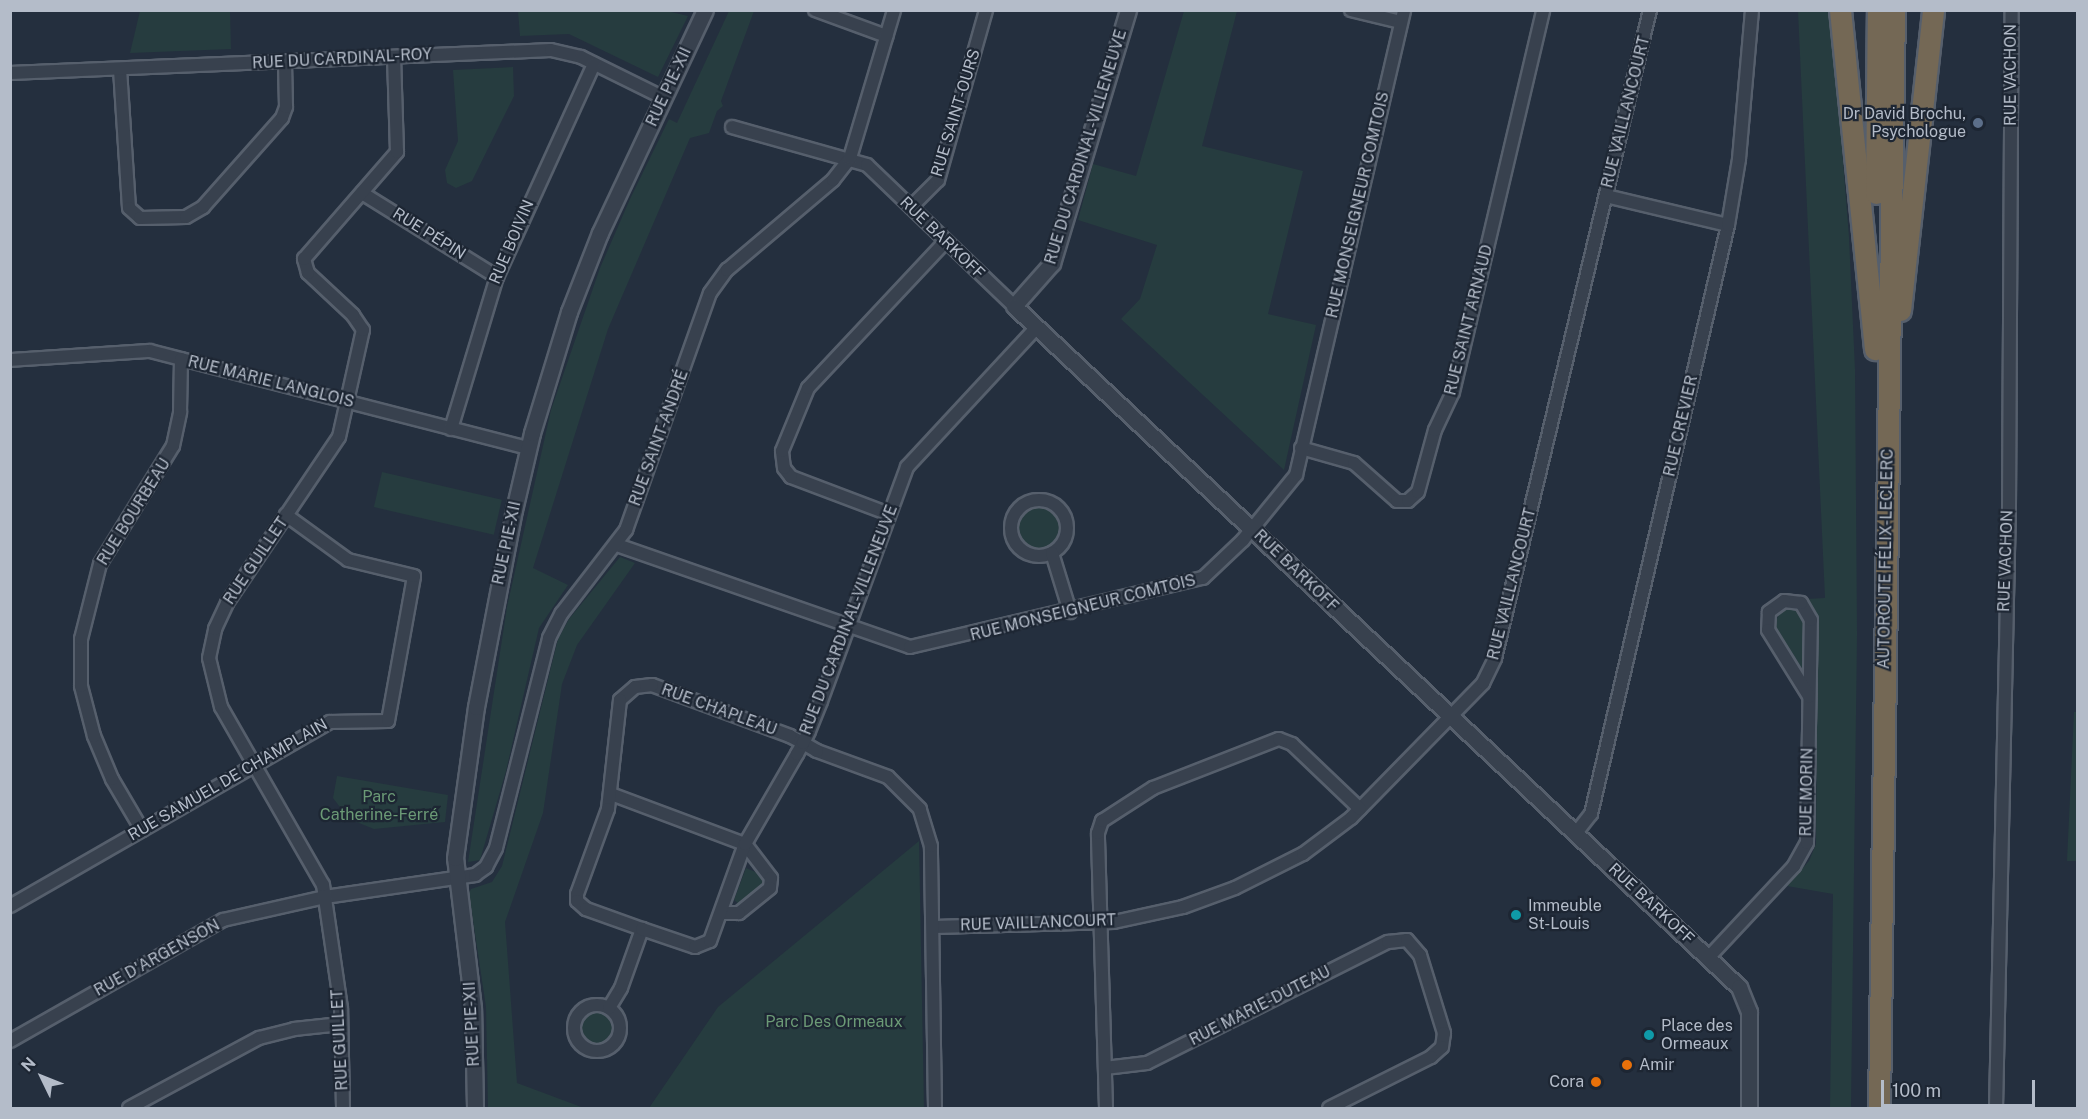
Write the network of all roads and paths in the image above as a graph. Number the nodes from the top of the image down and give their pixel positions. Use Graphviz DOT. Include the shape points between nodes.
graph roads {
  1 [pos="705,10"];
  2 [pos="815,10"];
  3 [pos="894,10"];
  4 [pos="986,10"];
  5 [pos="1128,10"];
  6 [pos="1351,10"];
  7 [pos="1543,10"];
  8 [pos="1650,10"];
  9 [pos="1752,10"];
  10 [pos="1840,10"];
  11 [pos="1933,10"];
  12 [pos="1890,11"];
  13 [pos="2011,11"];
  14 [pos="1402,16"];
  15 [pos="886,36"];
  16 [pos="394,57"];
  17 [pos="285,62"];
  18 [pos="594,64"];
  19 [pos="120,69"];
  20 [pos="10,73"];
  21 [pos="664,98"];
  22 [pos="732,127"];
  23 [pos="850,158"];
  24 [pos="362,193"];
  25 [pos="1606,196"];
  26 [pos="911,207"];
  27 [pos="1728,225"];
  28 [pos="945,242"];
  29 [pos="497,277"];
  30 [pos="1014,306"];
  31 [pos="1037,327"];
  32 [pos="1875,349"];
  33 [pos="181,359"];
  34 [pos="10,360"];
  35 [pos="1888,397"];
  36 [pos="348,402"];
  37 [pos="452,429"];
  38 [pos="528,448"];
  39 [pos="1301,448"];
  40 [pos="889,514"];
  41 [pos="286,515"];
  42 [pos="1252,528"];
  43 [pos="617,545"];
  44 [pos="1052,553"];
  45 [pos="1070,612"];
  46 [pos="848,627"];
  47 [pos="1809,696"];
  48 [pos="1450,718"];
  49 [pos="803,743"];
  50 [pos="254,765"];
  51 [pos="611,794"];
  52 [pos="1360,809"];
  53 [pos="142,830"];
  54 [pos="1576,833"];
  55 [pos="745,844"];
  56 [pos="456,878"];
  57 [pos="325,897"];
  58 [pos="10,906"];
  59 [pos="723,913"];
  60 [pos="1100,924"];
  61 [pos="934,927"];
  62 [pos="642,929"];
  63 [pos="1708,958"];
  64 [pos="609,1008"];
  65 [pos="341,1024"];
  66 [pos="10,1041"];
  67 [pos="1106,1068"];
  68 [pos="129,1108"];
  69 [pos="343,1108"];
  70 [pos="475,1108"];
  71 [pos="935,1108"];
  72 [pos="1106,1108"];
  73 [pos="1329,1108"];
  74 [pos="1749,1108"];
  75 [pos="1865,1108"];
  76 [pos="1879,1108"];
  77 [pos="1996,1108"];
  1 -- 21 [label="street, RUE PIE-XII"];
  2 -- 15 [label="street"];
  3 -- 15 [label="street, RUE SAINT-ANDRÉ"];
  4 -- 26 [label="street, RUE SAINT-OURS" via="938,180"];
  5 -- 30 [label="street, RUE DU CARDINAL-VILLENEUVE" via="1052,263"];
  6 -- 14 [label="street"];
  7 -- 39 [label="street, RUE SAINT ARNAUD" via="1453,392 1435,430 1418,492 1408,501 1397,501 1354,463"];
  8 -- 25 [label="street, RUE VAILLANCOURT"];
  9 -- 27 [label="street, RUE CREVIER" via="1739,159"];
  10 -- 32 [label="highway"];
  11 -- 35 [label="highway" via="1909,250"];
  12 -- 32 [label="highway, AUTOROUTE FÉLIX-LECLERC"];
  12 -- 35 [label="highway, AUTOROUTE FÉLIX-LECLERC"];
  13 -- 77 [label="street, RUE VACHON" via="2008,509"];
  14 -- 39 [label="street, RUE MONSEIGNEUR COMTOIS"];
  15 -- 23 [label="street, RUE SAINT-ANDRÉ"];
  16 -- 17 [label="street, RUE DU CARDINAL-ROY"];
  16 -- 18 [label="street, RUE DU CARDINAL-ROY" via="551,50 568,52"];
  16 -- 24 [label="street, RUE GUILLET" via="399,145 391,161"];
  17 -- 19 [label="street, RUE DU CARDINAL-ROY"];
  17 -- 19 [label="street" via="286,107 282,118 203,207 186,217 140,218 129,208"];
  18 -- 21 [label="street, RUE DU CARDINAL-ROY"];
  18 -- 29 [label="street, RUE BOIVIN"];
  19 -- 20 [label="street, RUE DU CARDINAL-ROY"];
  21 -- 38 [label="street, RUE PIE-XII" via="573,302"];
  22 -- 23 [label="street, RUE BARKOFF"];
  23 -- 26 [label="street, RUE BARKOFF" via="867,165"];
  23 -- 43 [label="street, RUE SAINT-ANDRÉ" via="833,180 715,285"];
  24 -- 29 [label="street, RUE PÉPIN"];
  24 -- 36 [label="street, RUE GUILLET" via="304,259 306,270 353,315 363,330"];
  25 -- 27 [label="street"];
  25 -- 48 [label="street, RUE VAILLANCOURT" via="1495,658 1483,683"];
  26 -- 28 [label="street, RUE BARKOFF"];
  27 -- 54 [label="street, RUE CREVIER" via="1591,814"];
  28 -- 30 [label="street, RUE BARKOFF"];
  28 -- 40 [label="street" via="808,388 782,452 783,468 791,477"];
  29 -- 37 [label="street, RUE BOIVIN"];
  30 -- 31 [label="street, RUE BARKOFF"];
  31 -- 40 [label="street, RUE DU CARDINAL-VILLENEUVE" via="907,467"];
  31 -- 42 [label="street, RUE BARKOFF"];
  32 -- 75 [label="highway, AUTOROUTE FÉLIX-LECLERC"];
  33 -- 34 [label="street, RUE MARIE LANGLOIS" via="146,351"];
  33 -- 36 [label="street, RUE MARIE LANGLOIS"];
  33 -- 53 [label="street, RUE BOURBEAU" via="180,412 172,446 100,564 81,639 81,686 91,728 112,779"];
  35 -- 76 [label="highway, AUTOROUTE FÉLIX-LECLERC"];
  36 -- 37 [label="street, RUE MARIE LANGLOIS"];
  36 -- 41 [label="street, RUE GUILLET" via="338,441"];
  37 -- 38 [label="street, RUE MARIE LANGLOIS"];
  38 -- 56 [label="street, RUE PIE-XII" via="478,696 459,823"];
  39 -- 42 [label="street, RUE MONSEIGNEUR COMTOIS" via="1293,482"];
  40 -- 46 [label="street, RUE DU CARDINAL-VILLENEUVE"];
  41 -- 50 [label="street, RUE GUILLET" via="227,603 209,649 215,694"];
  41 -- 50 [label="street, RUE SAMUEL DE CHAMPLAIN" via="348,560 414,576 388,721 334,720"];
  42 -- 45 [label="street, RUE MONSEIGNEUR COMTOIS" via="1203,578"];
  42 -- 48 [label="street, RUE BARKOFF"];
  43 -- 46 [label="street, RUE MONSEIGNEUR COMTOIS"];
  43 -- 56 [label="street, RUE SAINT-ANDRÉ" via="562,613 549,638 492,859 480,873"];
  44 -- 44 [label="street" via="1066,535 1065,517 1050,502 1028,502 1011,521 1013,540 1034,556"];
  44 -- 45 [label="street"];
  45 -- 46 [label="street, RUE MONSEIGNEUR COMTOIS" via="923,647 895,644"];
  46 -- 49 [label="street, RUE DU CARDINAL-VILLENEUVE"];
  47 -- 47 [label="street, RUE MORIN" via="1809,614 1801,603 1784,601 1769,612 1768,630"];
  47 -- 63 [label="street, RUE MORIN" via="1804,851"];
  48 -- 52 [label="street, RUE VAILLANCOURT"];
  48 -- 54 [label="street, RUE BARKOFF"];
  49 -- 51 [label="street, RUE CHAPLEAU" via="652,685 640,685 620,700"];
  49 -- 55 [label="street, RUE DU CARDINAL-VILLENEUVE"];
  49 -- 61 [label="street, RUE CHAPLEAU" via="888,777 920,809 931,846"];
  50 -- 53 [label="street, RUE SAMUEL DE CHAMPLAIN"];
  50 -- 57 [label="street, RUE GUILLET" via="321,881"];
  51 -- 55 [label="street"];
  51 -- 62 [label="street, RUE CHAPLEAU" via="577,901 586,909"];
  52 -- 60 [label="street, RUE VAILLANCOURT" via="1303,854 1235,888 1158,914"];
  52 -- 60 [label="street" via="1292,744 1279,740 1153,788 1107,816 1099,827"];
  53 -- 58 [label="street, RUE SAMUEL DE CHAMPLAIN"];
  54 -- 63 [label="street, RUE BARKOFF"];
  55 -- 59 [label="street, RUE CHAPLEAU"];
  55 -- 59 [label="street" via="768,872 770,888 739,913"];
  56 -- 57 [label="street, RUE D'ARGENSON"];
  56 -- 70 [label="street, RUE PIE-XII" via="473,1008"];
  57 -- 65 [label="street, RUE GUILLET"];
  57 -- 66 [label="street, RUE D'ARGENSON" via="223,920"];
  59 -- 62 [label="street, RUE CHAPLEAU" via="714,936 700,947"];
  60 -- 61 [label="street, RUE VAILLANCOURT"];
  60 -- 67 [label="street"];
  61 -- 71 [label="street, RUE CHAPLEAU"];
  62 -- 64 [label="street" via="621,988"];
  63 -- 74 [label="street, RUE BARKOFF" via="1748,1001"];
  65 -- 68 [label="street" via="304,1027 259,1038"];
  65 -- 69 [label="street, RUE GUILLET"];
  67 -- 72 [label="street"];
  67 -- 73 [label="street, RUE MARIE-DUTEAU" via="1147,1063 1388,942 1401,938 1411,942 1420,955 1444,1033 1442,1047 1431,1057"];
}
